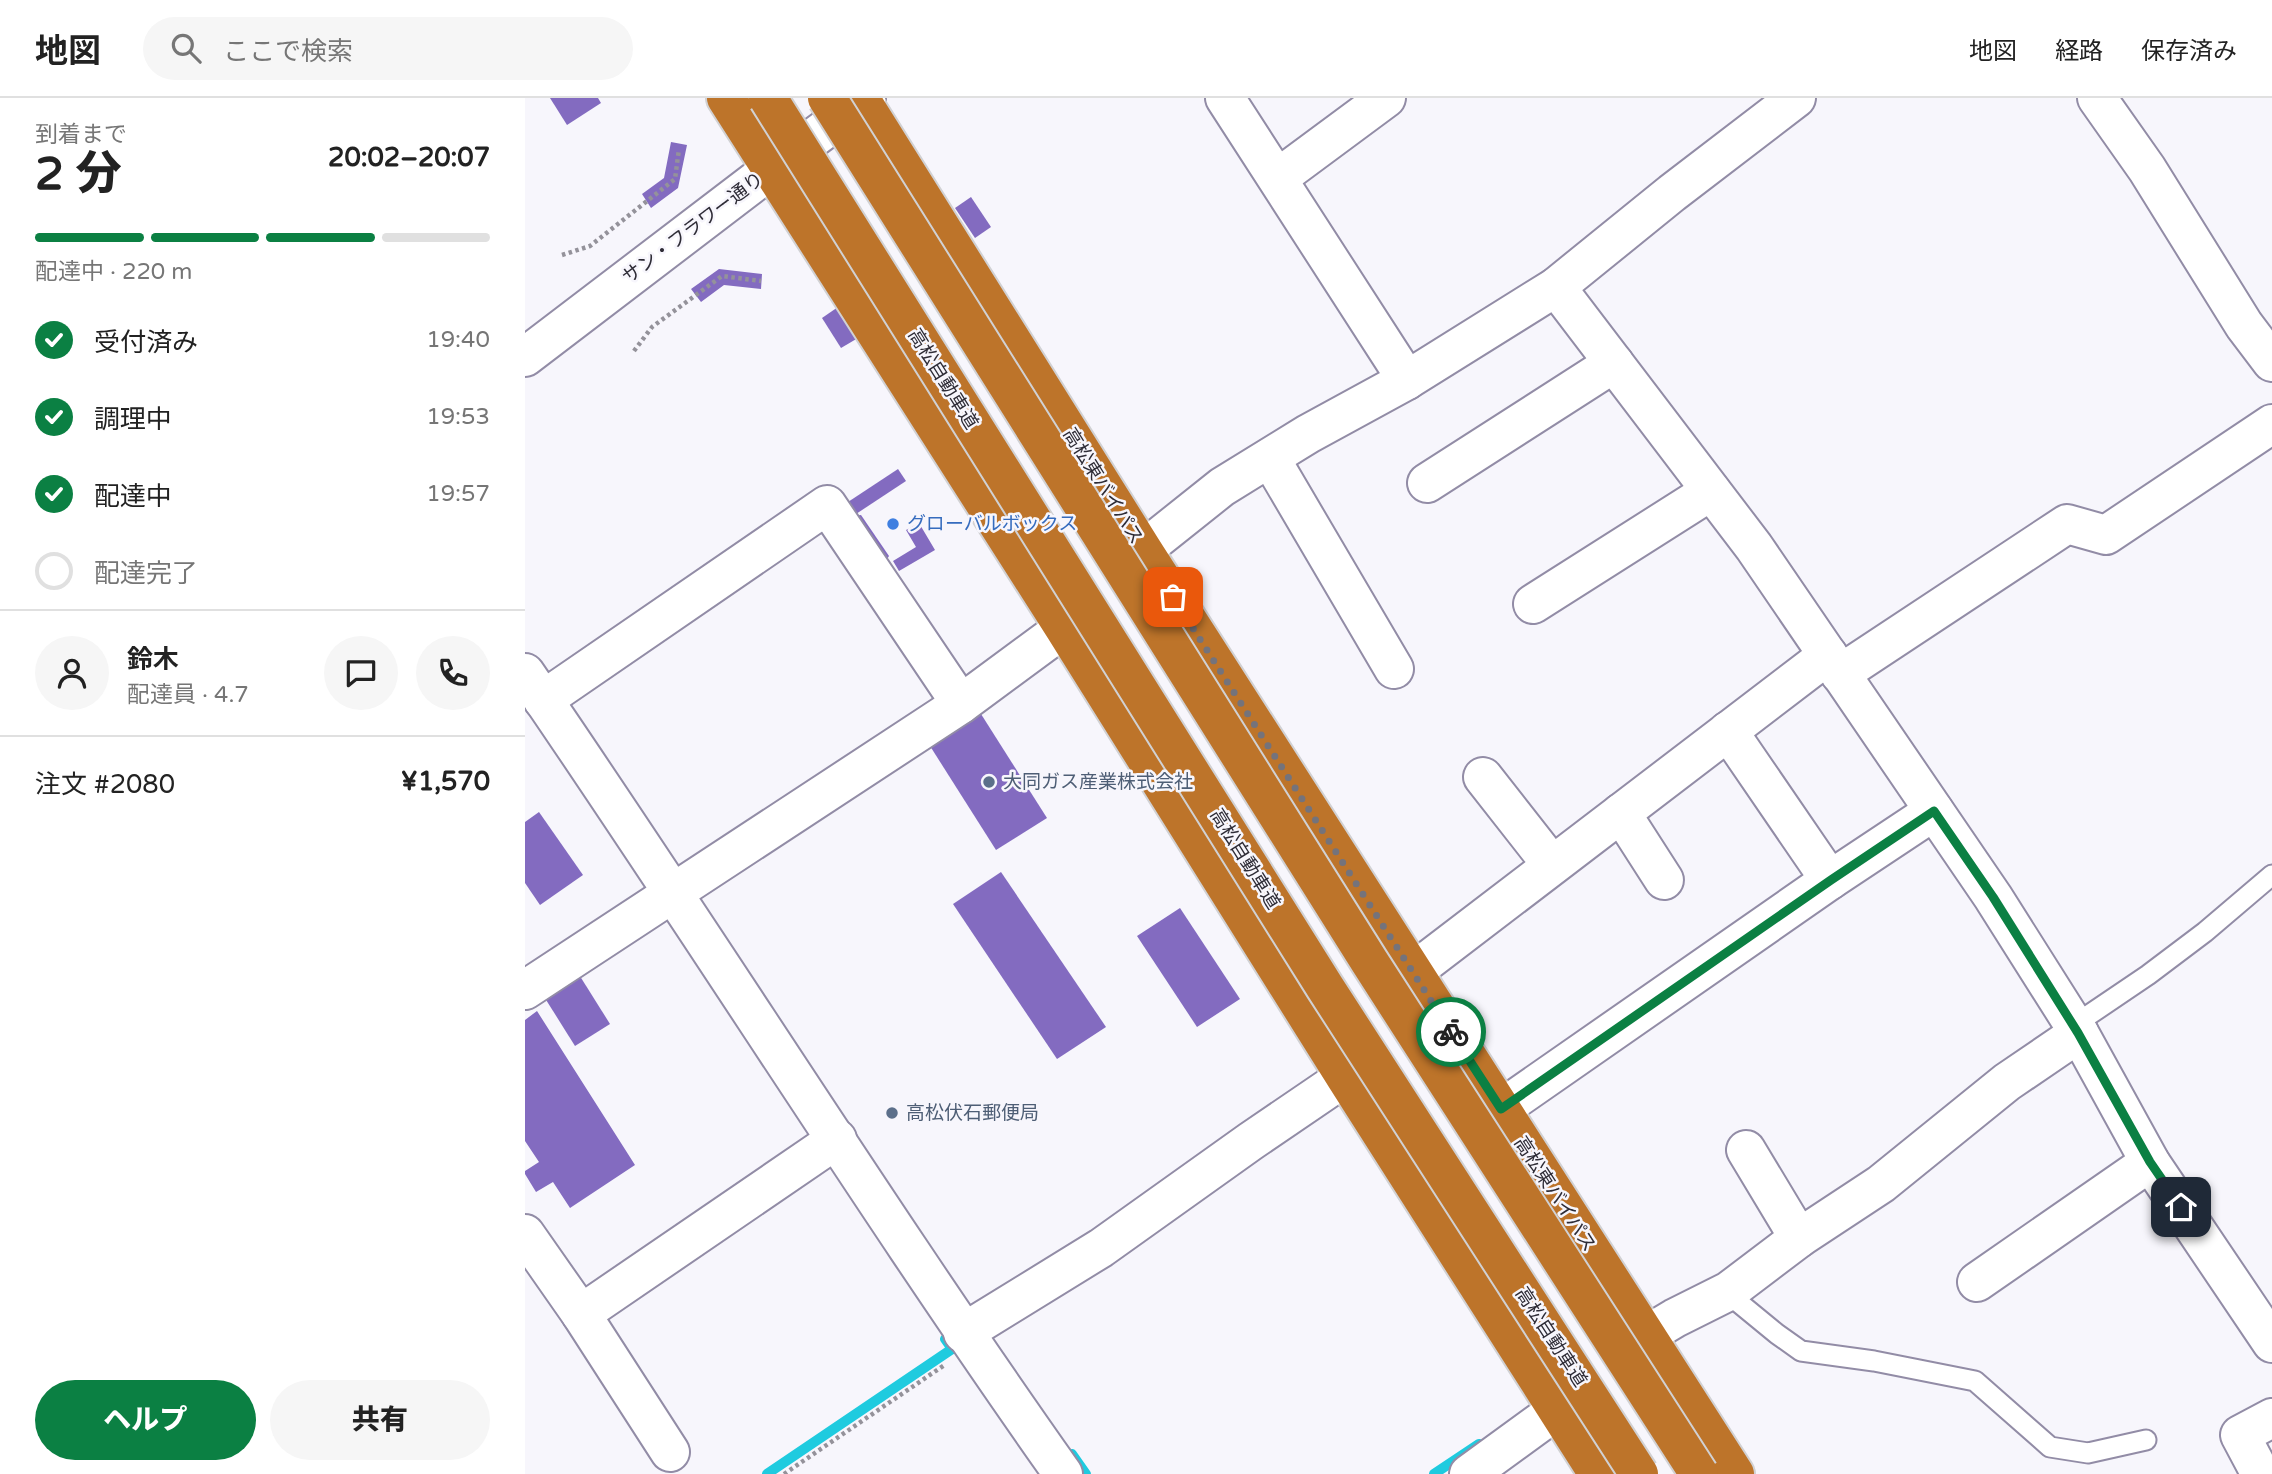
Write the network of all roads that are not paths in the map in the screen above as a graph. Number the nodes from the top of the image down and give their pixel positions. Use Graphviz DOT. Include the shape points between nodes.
graph roads {
  1 [pos="726,98"];
  2 [pos="768,98"];
  3 [pos="1225,98"];
  4 [pos="1386,98"];
  5 [pos="1796,98"];
  6 [pos="2097,98"];
  7 [pos="854,99"];
  8 [pos="770,170"];
  9 [pos="1278,178"];
  10 [pos="1556,287"];
  11 [pos="525,357"];
  12 [pos="2272,362"];
  13 [pos="1614,363"];
  14 [pos="1407,380"];
  15 [pos="2272,424"];
  16 [pos="1270,458"];
  17 [pos="1427,483"];
  18 [pos="1711,491"];
  19 [pos="1143,551"];
  20 [pos="1533,604"];
  21 [pos="1064,628"];
  22 [pos="1834,665"];
  23 [pos="1394,669"];
  24 [pos="534,687"];
  25 [pos="961,704"];
  26 [pos="1728,731"];
  27 [pos="1483,777"];
  28 [pos="1934,811"];
  29 [pos="1621,813"];
  30 [pos="1552,865"];
  31 [pos="2272,875"];
  32 [pos="1664,880"];
  33 [pos="1831,880"];
  34 [pos="672,892"];
  35 [pos="1413,972"];
  36 [pos="525,990"];
  37 [pos="2076,1029"];
  38 [pos="1345,1077"];
  39 [pos="1501,1109"];
  40 [pos="837,1139"];
  41 [pos="1746,1150"];
  42 [pos="2150,1162"];
  43 [pos="525,1234"];
  44 [pos="1799,1238"];
  45 [pos="1977,1282"];
  46 [pos="1729,1291"];
  47 [pos="581,1314"];
  48 [pos="1645,1336"];
  49 [pos="968,1340"];
  50 [pos="2272,1343"];
  51 [pos="1557,1410"];
  52 [pos="2272,1418"];
  53 [pos="2146,1440"];
  54 [pos="670,1452"];
  55 [pos="2257,1467"];
  56 [pos="1063,1474"];
  57 [pos="1469,1474"];
  58 [pos="1598,1474"];
  59 [pos="1639,1474"];
  60 [pos="1699,1474"];
  61 [pos="1735,1474"];
  1 -- 8 [label="highway"];
  2 -- 59 [label="highway, 高松自動車道, bridge" via="1318,975"];
  3 -- 9 [label="street"];
  4 -- 9 [label="street"];
  5 -- 10 [label="street"];
  6 -- 12 [label="street"];
  7 -- 8 [label="street, サン・フラワー通り"];
  7 -- 19 [label="highway, 高松東バイパス"];
  7 -- 60 [label="highway, bridge" via="1369,961"];
  8 -- 11 [label="street, サン・フラワー通り"];
  8 -- 21 [label="highway"];
  9 -- 14 [label="street"];
  10 -- 13 [label="street"];
  10 -- 14 [label="street"];
  13 -- 17 [label="street"];
  13 -- 18 [label="street"];
  14 -- 16 [label="street"];
  15 -- 22 [label="street" via="2106,535 2067,524"];
  16 -- 19 [label="street" via="1222,487"];
  16 -- 23 [label="street"];
  18 -- 20 [label="street"];
  18 -- 22 [label="street"];
  19 -- 35 [label="highway, 高松東バイパス"];
  21 -- 25 [label="street"];
  21 -- 38 [label="highway"];
  22 -- 26 [label="street"];
  22 -- 28 [label="street"];
  24 -- 25 [label="street" via="827,505"];
  24 -- 34 [label="street"];
  25 -- 34 [label="street"];
  26 -- 29 [label="street"];
  26 -- 33 [label="street"];
  27 -- 30 [label="street"];
  28 -- 33 [label="street"];
  28 -- 37 [label="street"];
  29 -- 30 [label="street"];
  29 -- 32 [label="street"];
  30 -- 35 [label="street"];
  31 -- 37 [label="lane"];
  33 -- 39 [label="street"];
  34 -- 36 [label="street"];
  34 -- 40 [label="street"];
  35 -- 39 [label="highway, 高松東バイパス"];
  37 -- 42 [label="street"];
  37 -- 44 [label="street" via="1881,1184"];
  38 -- 49 [label="street"];
  38 -- 51 [label="highway"];
  39 -- 48 [label="highway, 高松東バイパス"];
  40 -- 47 [label="street"];
  40 -- 49 [label="street"];
  41 -- 44 [label="street"];
  42 -- 45 [label="street"];
  42 -- 50 [label="street"];
  43 -- 47 [label="street"];
  44 -- 46 [label="street"];
  46 -- 48 [label="street"];
  46 -- 53 [label="lane" via="1801,1351 1975,1381 2050,1447 2088,1452"];
  47 -- 54 [label="street"];
  48 -- 61 [label="highway, 高松東バイパス"];
  49 -- 56 [label="street"];
  51 -- 57 [label="street"];
  51 -- 58 [label="highway"];
  52 -- 55 [label="street" via="2240,1435"];
}
